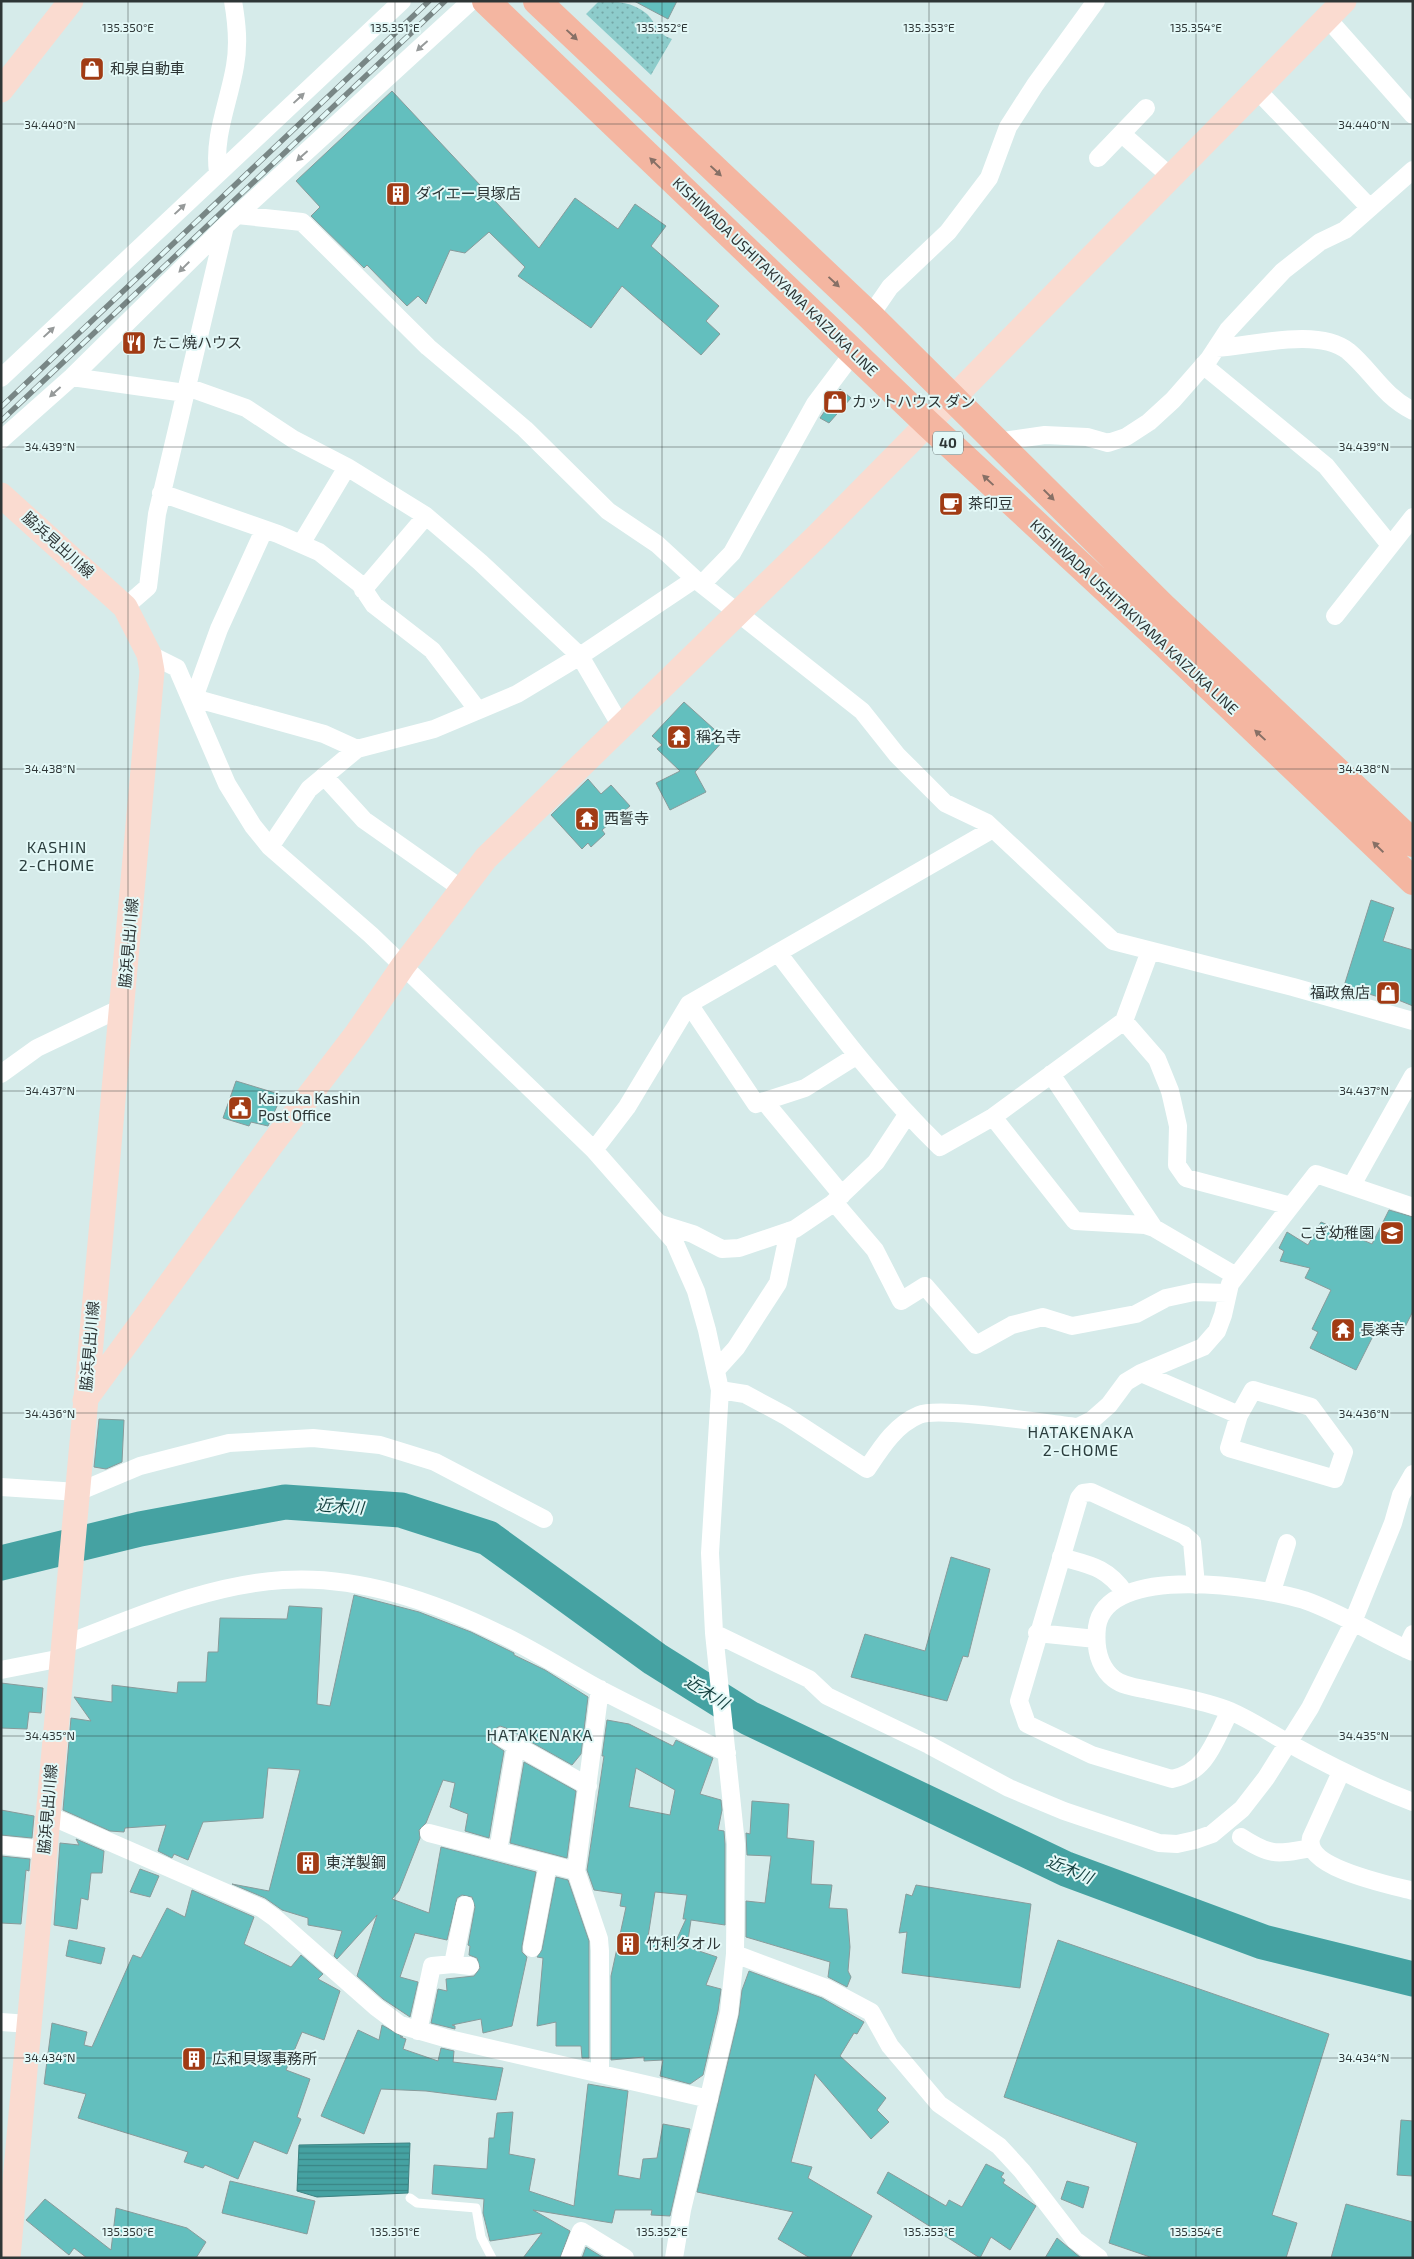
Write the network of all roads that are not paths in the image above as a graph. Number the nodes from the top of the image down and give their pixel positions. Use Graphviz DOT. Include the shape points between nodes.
graph roads {
  1 [pos="71,1"];
  2 [pos="233,1"];
  3 [pos="402,1"];
  4 [pos="471,1"];
  5 [pos="486,1"];
  6 [pos="537,1"];
  7 [pos="1096,1"];
  8 [pos="1335,10"];
  9 [pos="1,90"];
  10 [pos="1257,90"];
  11 [pos="1146,108"];
  12 [pos="1413,114"];
  13 [pos="1122,134"];
  14 [pos="1098,158"];
  15 [pos="1413,170"];
  16 [pos="218,173"];
  17 [pos="1170,176"];
  18 [pos="1370,208"];
  19 [pos="231,220"];
  20 [pos="870,316"];
  21 [pos="1216,348"];
  22 [pos="854,352"];
  23 [pos="1203,365"];
  24 [pos="72,377"];
  25 [pos="1,378"];
  26 [pos="186,390"];
  27 [pos="953,399"];
  28 [pos="1413,411"];
  29 [pos="928,424"];
  30 [pos="1,440"];
  31 [pos="996,442"];
  32 [pos="347,467"];
  33 [pos="162,493"];
  34 [pos="1,495"];
  35 [pos="426,516"];
  36 [pos="1413,517"];
  37 [pos="264,530"];
  38 [pos="301,544"];
  39 [pos="1390,545"];
  40 [pos="698,582"];
  41 [pos="363,590"];
  42 [pos="125,607"];
  43 [pos="739,614"];
  44 [pos="1335,616"];
  45 [pos="149,654"];
  46 [pos="580,656"];
  47 [pos="192,698"];
  48 [pos="477,710"];
  49 [pos="622,728"];
  50 [pos="357,749"];
  51 [pos="324,776"];
  52 [pos="993,829"];
  53 [pos="1413,843"];
  54 [pos="270,847"];
  55 [pos="1413,881"];
  56 [pos="462,889"];
  57 [pos="1150,950"];
  58 [pos="778,953"];
  59 [pos="403,966"];
  60 [pos="689,1004"];
  61 [pos="123,1007"];
  62 [pos="1124,1021"];
  63 [pos="1413,1021"];
  64 [pos="856,1056"];
  65 [pos="1,1074"];
  66 [pos="1051,1074"];
  67 [pos="1413,1076"];
  68 [pos="764,1101"];
  69 [pos="907,1115"];
  70 [pos="993,1117"];
  71 [pos="594,1150"];
  72 [pos="1352,1185"];
  73 [pos="838,1198"];
  74 [pos="1291,1206"];
  75 [pos="1413,1207"];
  76 [pos="661,1224"];
  77 [pos="1154,1228"];
  78 [pos="789,1230"];
  79 [pos="1236,1276"];
  80 [pos="1226,1293"];
  81 [pos="717,1369"];
  82 [pos="1141,1373"];
  83 [pos="720,1390"];
  84 [pos="85,1400"];
  85 [pos="1239,1415"];
  86 [pos="1413,1474"];
  87 [pos="1,1487"];
  88 [pos="78,1492"];
  89 [pos="544,1519"];
  90 [pos="1287,1544"];
  91 [pos="1061,1557"];
  92 [pos="1196,1585"];
  93 [pos="1272,1592"];
  94 [pos="1125,1593"];
  95 [pos="1353,1621"];
  96 [pos="1037,1633"];
  97 [pos="715,1638"];
  98 [pos="1096,1639"];
  99 [pos="1410,1645"];
  100 [pos="63,1646"];
  101 [pos="1,1670"];
  102 [pos="600,1689"];
  103 [pos="1230,1711"];
  104 [pos="1288,1743"];
  105 [pos="726,1749"];
  106 [pos="1341,1772"];
  107 [pos="588,1786"];
  108 [pos="1413,1802"];
  109 [pos="48,1815"];
  110 [pos="429,1832"];
  111 [pos="1241,1837"];
  112 [pos="1,1846"];
  113 [pos="1311,1848"];
  114 [pos="44,1850"];
  115 [pos="498,1851"];
  116 [pos="548,1864"];
  117 [pos="576,1872"];
  118 [pos="1413,1891"];
  119 [pos="464,1905"];
  120 [pos="532,1948"];
  121 [pos="735,1954"];
  122 [pos="1,2022"];
  123 [pos="29,2024"];
  124 [pos="418,2031"];
  125 [pos="600,2074"];
  126 [pos="709,2099"];
  127 [pos="410,2198"];
  128 [pos="8,2258"];
  129 [pos="492,2258"];
  130 [pos="570,2258"];
  131 [pos="625,2258"];
  132 [pos="674,2258"];
  133 [pos="1099,2258"];
  1 -- 9 [label="street"];
  2 -- 16 [label="street" via="239,32 235,67 222,114"];
  16 -- 3 [label="street, one-way"];
  4 -- 19 [label="street, one-way"];
  22 -- 5 [label="main road, KISHIWADA USHITAKIYAMA KAIZUKA LINE / 40, one-way"];
  6 -- 20 [label="main road, KISHIWADA USHITAKIYAMA KAIZUKA LINE / 40, one-way"];
  7 -- 20 [label="street" via="1008,127 989,178 948,232 890,287"];
  8 -- 10 [label="street"];
  8 -- 12 [label="street"];
  10 -- 17 [label="street"];
  10 -- 18 [label="street"];
  11 -- 13 [label="street"];
  13 -- 14 [label="street"];
  13 -- 17 [label="street"];
  15 -- 18 [label="street"];
  25 -- 16 [label="street, one-way"];
  17 -- 27 [label="street"];
  18 -- 21 [label="street" via="1345,230 1320,242 1283,271 1228,330"];
  19 -- 24 [label="street, one-way"];
  19 -- 26 [label="street"];
  19 -- 40 [label="street" via="302,222 428,347 525,429 608,511 657,544"];
  20 -- 27 [label="main road, KISHIWADA USHITAKIYAMA KAIZUKA LINE / 40"];
  21 -- 23 [label="street"];
  21 -- 28 [label="street" via="1307,338 1326,341 1347,351 1390,398"];
  22 -- 29 [label="main road, KISHIWADA USHITAKIYAMA KAIZUKA LINE / 40"];
  22 -- 40 [label="street" via="814,404 732,553"];
  23 -- 31 [label="street" via="1173,400 1126,437 1108,443 1046,435"];
  23 -- 39 [label="street" via="1326,466"];
  24 -- 26 [label="street"];
  24 -- 30 [label="street, one-way"];
  26 -- 32 [label="street" via="246,408 293,439"];
  26 -- 33 [label="street"];
  27 -- 29 [label="street"];
  27 -- 31 [label="main road, KISHIWADA USHITAKIYAMA KAIZUKA LINE / 40"];
  29 -- 43 [label="street"];
  55 -- 29 [label="main road, KISHIWADA USHITAKIYAMA KAIZUKA LINE / 40, one-way"];
  31 -- 53 [label="main road, KISHIWADA USHITAKIYAMA KAIZUKA LINE / 40, one-way" via="1169,612"];
  32 -- 35 [label="street"];
  32 -- 38 [label="street"];
  33 -- 37 [label="street"];
  33 -- 42 [label="street" via="148,587"];
  34 -- 42 [label="street, 脇浜見出川線"];
  35 -- 41 [label="street"];
  35 -- 46 [label="street"];
  36 -- 39 [label="street"];
  37 -- 38 [label="street"];
  37 -- 47 [label="street"];
  38 -- 41 [label="street" via="319,552 360,584"];
  39 -- 44 [label="street"];
  40 -- 43 [label="street"];
  40 -- 46 [label="street"];
  41 -- 48 [label="street" via="374,605 432,650"];
  42 -- 45 [label="street, 脇浜見出川線"];
  43 -- 49 [label="street"];
  43 -- 52 [label="street" via="862,711 897,755 945,803"];
  45 -- 47 [label="street" via="177,668"];
  45 -- 61 [label="street, 脇浜見出川線" via="151,693"];
  46 -- 48 [label="street" via="517,694"];
  46 -- 49 [label="street"];
  47 -- 50 [label="street" via="324,734"];
  47 -- 54 [label="street" via="227,784"];
  48 -- 50 [label="street" via="434,729"];
  49 -- 56 [label="street" via="486,858"];
  50 -- 51 [label="street"];
  51 -- 54 [label="street" via="309,789"];
  51 -- 56 [label="street" via="364,820"];
  52 -- 57 [label="street" via="1113,942"];
  52 -- 58 [label="street"];
  54 -- 59 [label="street"];
  56 -- 59 [label="street"];
  57 -- 62 [label="street"];
  57 -- 63 [label="street"];
  58 -- 60 [label="street"];
  58 -- 64 [label="street"];
  59 -- 71 [label="street"];
  59 -- 84 [label="street"];
  60 -- 68 [label="street" via="756,1104"];
  60 -- 71 [label="street" via="627,1108"];
  61 -- 65 [label="street" via="36,1048"];
  61 -- 84 [label="street, 脇浜見出川線"];
  62 -- 66 [label="street"];
  62 -- 74 [label="street" via="1157,1059 1170,1091 1178,1126 1177,1166 1186,1178"];
  64 -- 68 [label="street" via="806,1088"];
  64 -- 69 [label="street"];
  66 -- 70 [label="street"];
  66 -- 77 [label="street"];
  67 -- 72 [label="street"];
  68 -- 73 [label="street"];
  69 -- 70 [label="street" via="940,1147"];
  69 -- 73 [label="street" via="876,1162"];
  70 -- 77 [label="street" via="1075,1221"];
  71 -- 76 [label="street"];
  72 -- 74 [label="street" via="1316,1174"];
  72 -- 75 [label="street"];
  73 -- 78 [label="street"];
  73 -- 80 [label="street" via="875,1250 901,1301 924,1286 976,1345 1012,1325 1043,1317 1072,1326 1136,1314 1166,1298 1194,1292"];
  74 -- 79 [label="street"];
  76 -- 78 [label="street" via="692,1234 722,1249 739,1248"];
  76 -- 81 [label="street" via="686,1264"];
  77 -- 79 [label="street"];
  78 -- 81 [label="street" via="778,1283 736,1348"];
  79 -- 80 [label="street"];
  80 -- 82 [label="street" via="1217,1331 1203,1347"];
  81 -- 83 [label="street"];
  82 -- 83 [label="street" via="1126,1382 1092,1420 1078,1427 952,1413 920,1414 904,1423 888,1439 867,1469 786,1416 745,1394"];
  82 -- 85 [label="street"];
  83 -- 97 [label="street" via="710,1554"];
  84 -- 88 [label="street, 脇浜見出川線"];
  85 -- 85 [label="street" via="1253,1390 1311,1407 1344,1452 1335,1479 1229,1448"];
  86 -- 95 [label="street" via="1401,1495"];
  87 -- 88 [label="street"];
  88 -- 89 [label="street" via="140,1466 229,1443 313,1438 380,1444 435,1462"];
  88 -- 100 [label="street, 脇浜見出川線"];
  90 -- 93 [label="street"];
  91 -- 92 [label="street" via="1079,1498 1091,1492 1184,1535 1192,1542"];
  91 -- 94 [label="street" via="1104,1570 1116,1579"];
  91 -- 96 [label="street"];
  92 -- 93 [label="street" via="1228,1585"];
  92 -- 94 [label="street"];
  93 -- 95 [label="street" via="1305,1600"];
  94 -- 98 [label="street" via="1103,1610"];
  95 -- 99 [label="street"];
  95 -- 104 [label="street" via="1310,1708"];
  96 -- 98 [label="street"];
  96 -- 103 [label="street" via="1019,1701 1023,1716 1027,1724 1092,1756 1172,1779 1183,1777 1202,1764"];
  97 -- 104 [label="street" via="809,1679 827,1696 1009,1788 1159,1844 1195,1840 1227,1824 1266,1778"];
  97 -- 105 [label="street"];
  98 -- 103 [label="street" via="1103,1666 1114,1680"];
  100 -- 101 [label="street"];
  100 -- 102 [label="street" via="211,1591 283,1580 317,1580 401,1595 466,1618"];
  100 -- 109 [label="street, 脇浜見出川線"];
  102 -- 105 [label="street"];
  102 -- 107 [label="street"];
  103 -- 104 [label="street"];
  104 -- 106 [label="street"];
  105 -- 121 [label="street" via="736,1844"];
  106 -- 108 [label="street"];
  106 -- 113 [label="street" via="1311,1838"];
  107 -- 115 [label="street" via="508,1741"];
  107 -- 117 [label="street"];
  109 -- 114 [label="street, 脇浜見出川線"];
  109 -- 124 [label="street" via="260,1908 376,2007 400,2025"];
  110 -- 115 [label="street"];
  111 -- 113 [label="street" via="1263,1851 1275,1854"];
  112 -- 114 [label="street"];
  113 -- 118 [label="street" via="1314,1854 1330,1864 1357,1876"];
  114 -- 123 [label="street, 脇浜見出川線"];
  115 -- 116 [label="street"];
  116 -- 117 [label="street"];
  116 -- 120 [label="street"];
  117 -- 125 [label="street" via="599,1939"];
  119 -- 124 [label="street" via="461,1965 432,1966"];
  121 -- 126 [label="street" via="729,2013"];
  121 -- 133 [label="street" via="826,1988 871,2012 890,2046 939,2104 999,2146 1022,2170 1075,2240"];
  122 -- 123 [label="street"];
  123 -- 128 [label="street, 脇浜見出川線"];
  124 -- 125 [label="street"];
  125 -- 126 [label="street"];
  126 -- 132 [label="street" via="682,2210"];
  127 -- 129 [label="lane" via="417,2203 476,2208 481,2237"];
  130 -- 131 [label="street" via="581,2232"];
}
